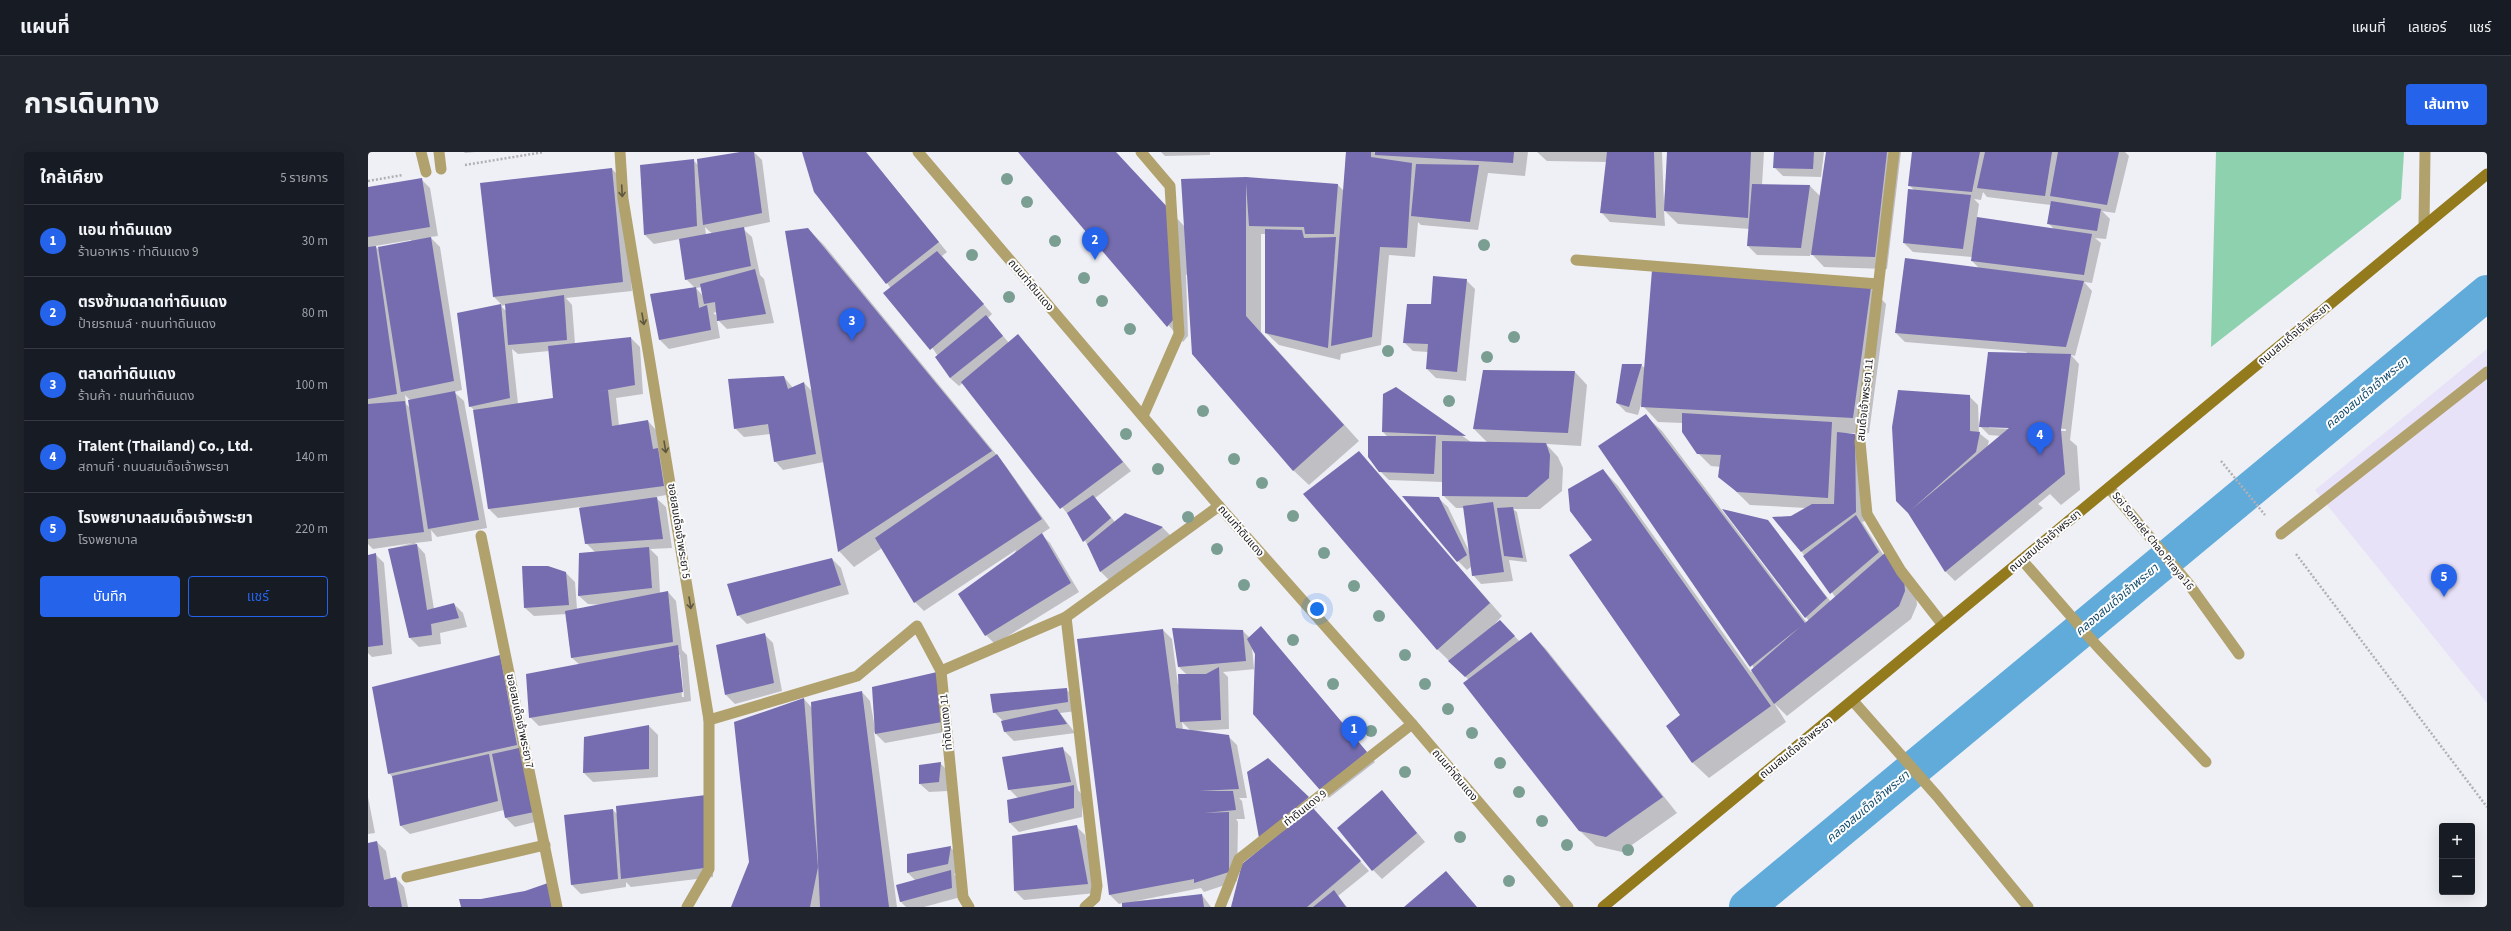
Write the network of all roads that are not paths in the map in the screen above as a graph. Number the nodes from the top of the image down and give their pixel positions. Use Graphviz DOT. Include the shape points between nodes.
graph roads {
  1 [pos="421,152"];
  2 [pos="439,152"];
  3 [pos="620,152"];
  4 [pos="918,152"];
  5 [pos="1141,152"];
  6 [pos="1894,152"];
  7 [pos="2425,152"];
  8 [pos="441,169"];
  9 [pos="426,172"];
  10 [pos="2487,174"];
  11 [pos="2424,226"];
  12 [pos="1576,260"];
  13 [pos="1878,284"];
  14 [pos="2487,372"];
  15 [pos="1143,416"];
  16 [pos="2109,488"];
  17 [pos="1219,506"];
  18 [pos="2281,534"];
  19 [pos="481,536"];
  20 [pos="2022,560"];
  21 [pos="1066,617"];
  22 [pos="1943,625"];
  23 [pos="2239,654"];
  24 [pos="941,671"];
  25 [pos="1853,701"];
  26 [pos="709,720"];
  27 [pos="1412,724"];
  28 [pos="2206,762"];
  29 [pos="545,845"];
  30 [pos="407,878"];
  31 [pos="557,907"];
  32 [pos="687,907"];
  33 [pos="969,907"];
  34 [pos="1085,907"];
  35 [pos="1220,907"];
  36 [pos="1568,907"];
  37 [pos="1603,907"];
  38 [pos="2028,907"];
  1 -- 9 [label="street"];
  2 -- 8 [label="street"];
  3 -- 26 [label="street, ซอยสมเด็จเจ้าพระยา 5, one-way" via="623,199"];
  4 -- 15 [label="street, ถนนท่าดินแดง"];
  5 -- 15 [label="street" via="1170,186 1179,334"];
  6 -- 13 [label="street, สมเด็จเจ้าพระยา 11"];
  7 -- 11 [label="street"];
  10 -- 11 [label="main road, ถนนสมเด็จเจ้าพระยา"];
  11 -- 16 [label="main road, ถนนสมเด็จเจ้าพระยา"];
  12 -- 13 [label="street"];
  13 -- 22 [label="street, สมเด็จเจ้าพระยา 11" via="1860,442 1867,514 1901,571"];
  14 -- 18 [label="street"];
  15 -- 17 [label="street, ถนนท่าดินแดง"];
  16 -- 20 [label="main road, ถนนสมเด็จเจ้าพระยา"];
  16 -- 23 [label="street, Soi Somdet Chao Piraya 16" via="2188,583"];
  17 -- 21 [label="street"];
  17 -- 27 [label="street, ถนนท่าดินแดง"];
  19 -- 29 [label="street, ซอยสมเด็จเจ้าพระยา 7"];
  20 -- 22 [label="main road, ถนนสมเด็จเจ้าพระยา"];
  20 -- 28 [label="street" via="2097,646"];
  21 -- 24 [label="street"];
  21 -- 34 [label="street" via="1097,886 1095,898"];
  22 -- 25 [label="main road, ถนนสมเด็จเจ้าพระยา"];
  24 -- 26 [label="street" via="917,626 857,676"];
  24 -- 33 [label="street, ท่าดินแดง 11" via="963,897"];
  25 -- 37 [label="main road, ถนนสมเด็จเจ้าพระยา"];
  25 -- 38 [label="street" via="1937,796"];
  26 -- 32 [label="street, ซอยสมเด็จเจ้าพระยา 5" via="709,869"];
  27 -- 35 [label="street, ท่าดินแดง 9" via="1239,859"];
  27 -- 36 [label="street, ถนนท่าดินแดง"];
  29 -- 30 [label="street"];
  29 -- 31 [label="street, ซอยสมเด็จเจ้าพระยา 7"];
}
